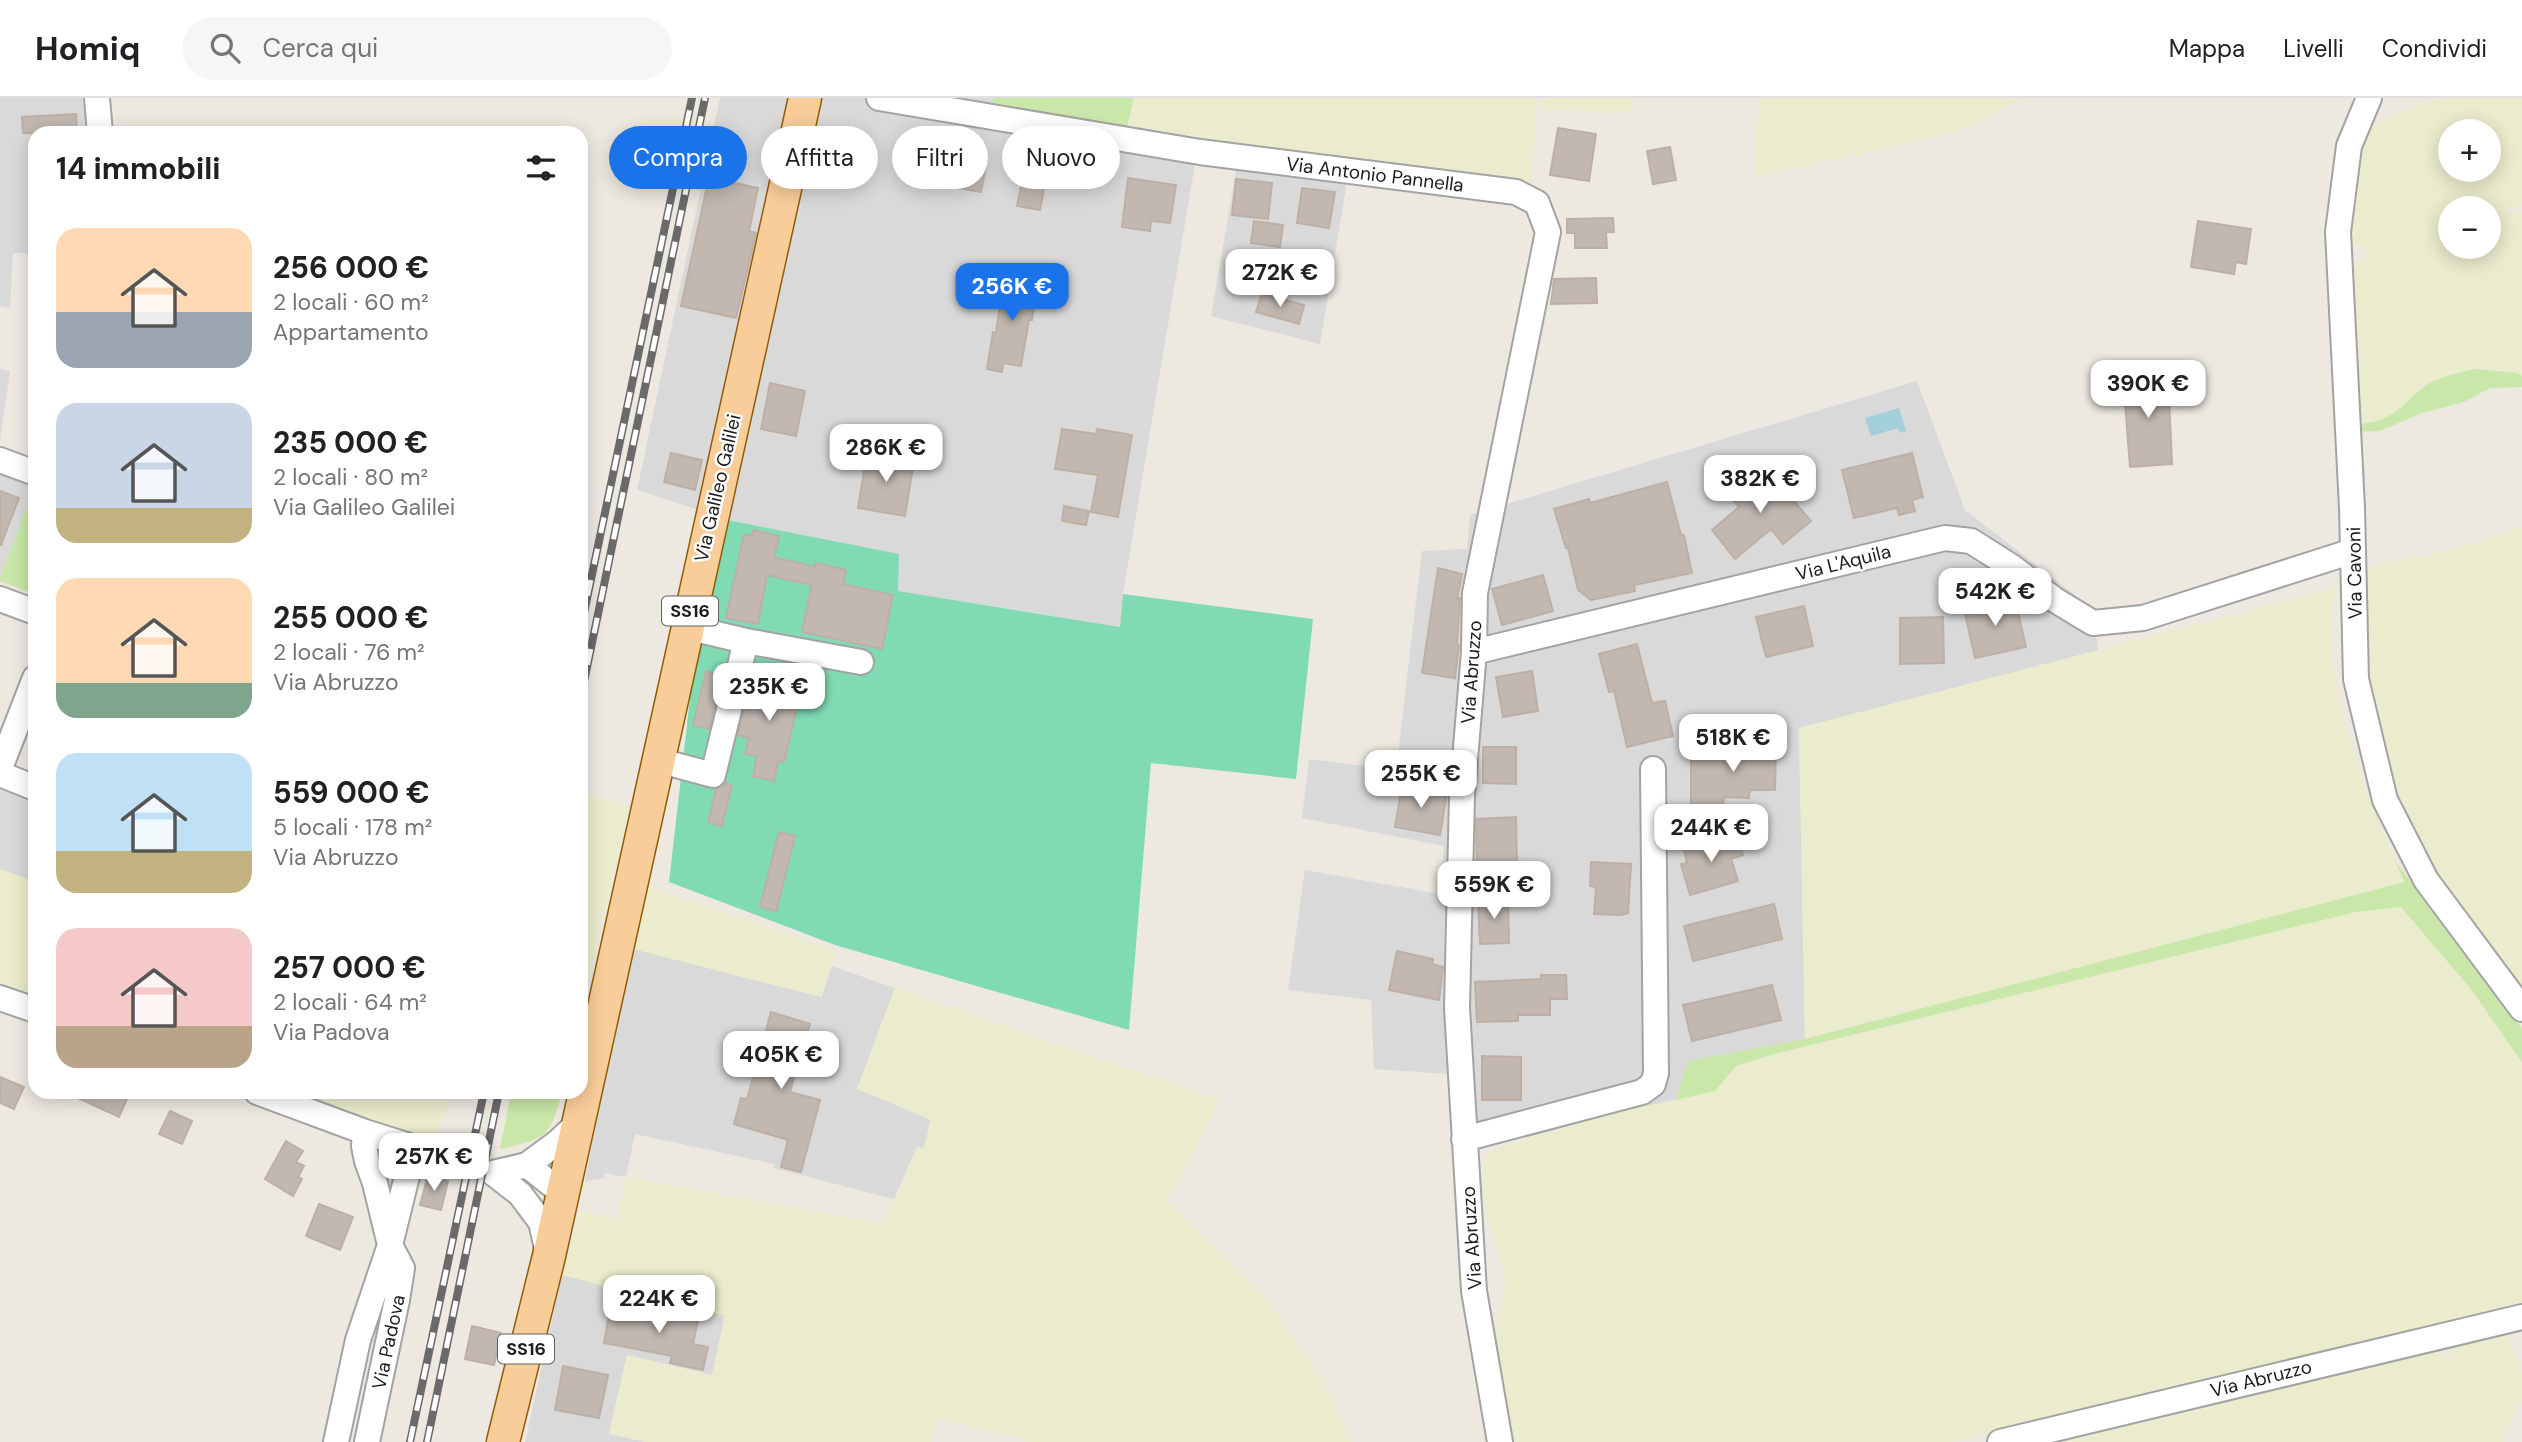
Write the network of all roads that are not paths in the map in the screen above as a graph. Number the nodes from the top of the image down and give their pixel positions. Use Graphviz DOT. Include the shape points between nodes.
graph roads {
  1 [pos="97,98"];
  2 [pos="804,98"];
  3 [pos="879,98"];
  4 [pos="2369,98"];
  5 [pos="99,126"];
  6 [pos="1537,203"];
  7 [pos="0,460"];
  8 [pos="28,470"];
  9 [pos="2353,551"];
  10 [pos="0,599"];
  11 [pos="28,609"];
  12 [pos="686,627"];
  13 [pos="746,641"];
  14 [pos="1474,652"];
  15 [pos="861,662"];
  16 [pos="28,696"];
  17 [pos="657,760"];
  18 [pos="0,768"];
  19 [pos="1653,769"];
  20 [pos="0,774"];
  21 [pos="28,785"];
  22 [pos="0,998"];
  23 [pos="28,1008"];
  24 [pos="2522,1009"];
  25 [pos="588,1074"];
  26 [pos="276,1099"];
  27 [pos="582,1099"];
  28 [pos="577,1124"];
  29 [pos="365,1132"];
  30 [pos="1464,1139"];
  31 [pos="414,1148"];
  32 [pos="461,1162"];
  33 [pos="527,1165"];
  34 [pos="561,1192"];
  35 [pos="520,1194"];
  36 [pos="390,1245"];
  37 [pos="549,1256"];
  38 [pos="2521,1321"];
  39 [pos="358,1339"];
  40 [pos="387,1349"];
  41 [pos="336,1442"];
  42 [pos="367,1442"];
  43 [pos="503,1442"];
  44 [pos="1500,1442"];
  45 [pos="2000,1442"];
  1 -- 5 [label="street"];
  2 -- 12 [label="main road, Via Galileo Galilei / SS16"];
  3 -- 6 [label="street, Via Antonio Pannella" via="1200,152 1516,192"];
  4 -- 9 [label="street, Via Cavoni" via="2349,146 2338,232"];
  6 -- 14 [label="street, Via Abruzzo" via="1548,232 1475,593"];
  7 -- 8 [label="street"];
  9 -- 14 [label="street, Via L'Aquila" via="2143,618 2093,623 1971,541 1945,538"];
  9 -- 24 [label="street, Via Cavoni" via="2356,678 2385,800 2426,880"];
  10 -- 11 [label="street"];
  12 -- 13 [label="street"];
  12 -- 17 [label="main road, Via Galileo Galilei / SS16"];
  13 -- 15 [label="street"];
  13 -- 17 [label="street" via="713,775"];
  14 -- 30 [label="street, Via Abruzzo" via="1461,809 1457,1008"];
  16 -- 18 [label="street"];
  17 -- 25 [label="main road, Via Galileo Galilei / SS16"];
  19 -- 30 [label="street" via="1653,1084 1642,1092"];
  20 -- 21 [label="street"];
  22 -- 23 [label="street"];
  26 -- 29 [label="street"];
  27 -- 28 [label="main road, Via Galileo Galilei / SS16"];
  28 -- 33 [label="street"];
  28 -- 34 [label="main road, SS16"];
  29 -- 31 [label="street"];
  29 -- 36 [label="street, Via Padova" via="367,1161"];
  30 -- 44 [label="street, Via Abruzzo" via="1474,1291"];
  31 -- 32 [label="street"];
  31 -- 36 [label="street"];
  33 -- 34 [label="street"];
  33 -- 35 [label="street" via="494,1173"];
  34 -- 35 [label="street"];
  34 -- 37 [label="main road, SS16"];
  35 -- 37 [label="street" via="541,1223"];
  36 -- 39 [label="street"];
  36 -- 40 [label="street, Via Padova" via="402,1268"];
  37 -- 43 [label="main road, SS16"];
  38 -- 45 [label="street, Via Abruzzo"];
  39 -- 40 [label="street"];
  39 -- 41 [label="street"];
  40 -- 42 [label="street, Via Padova"];
}
